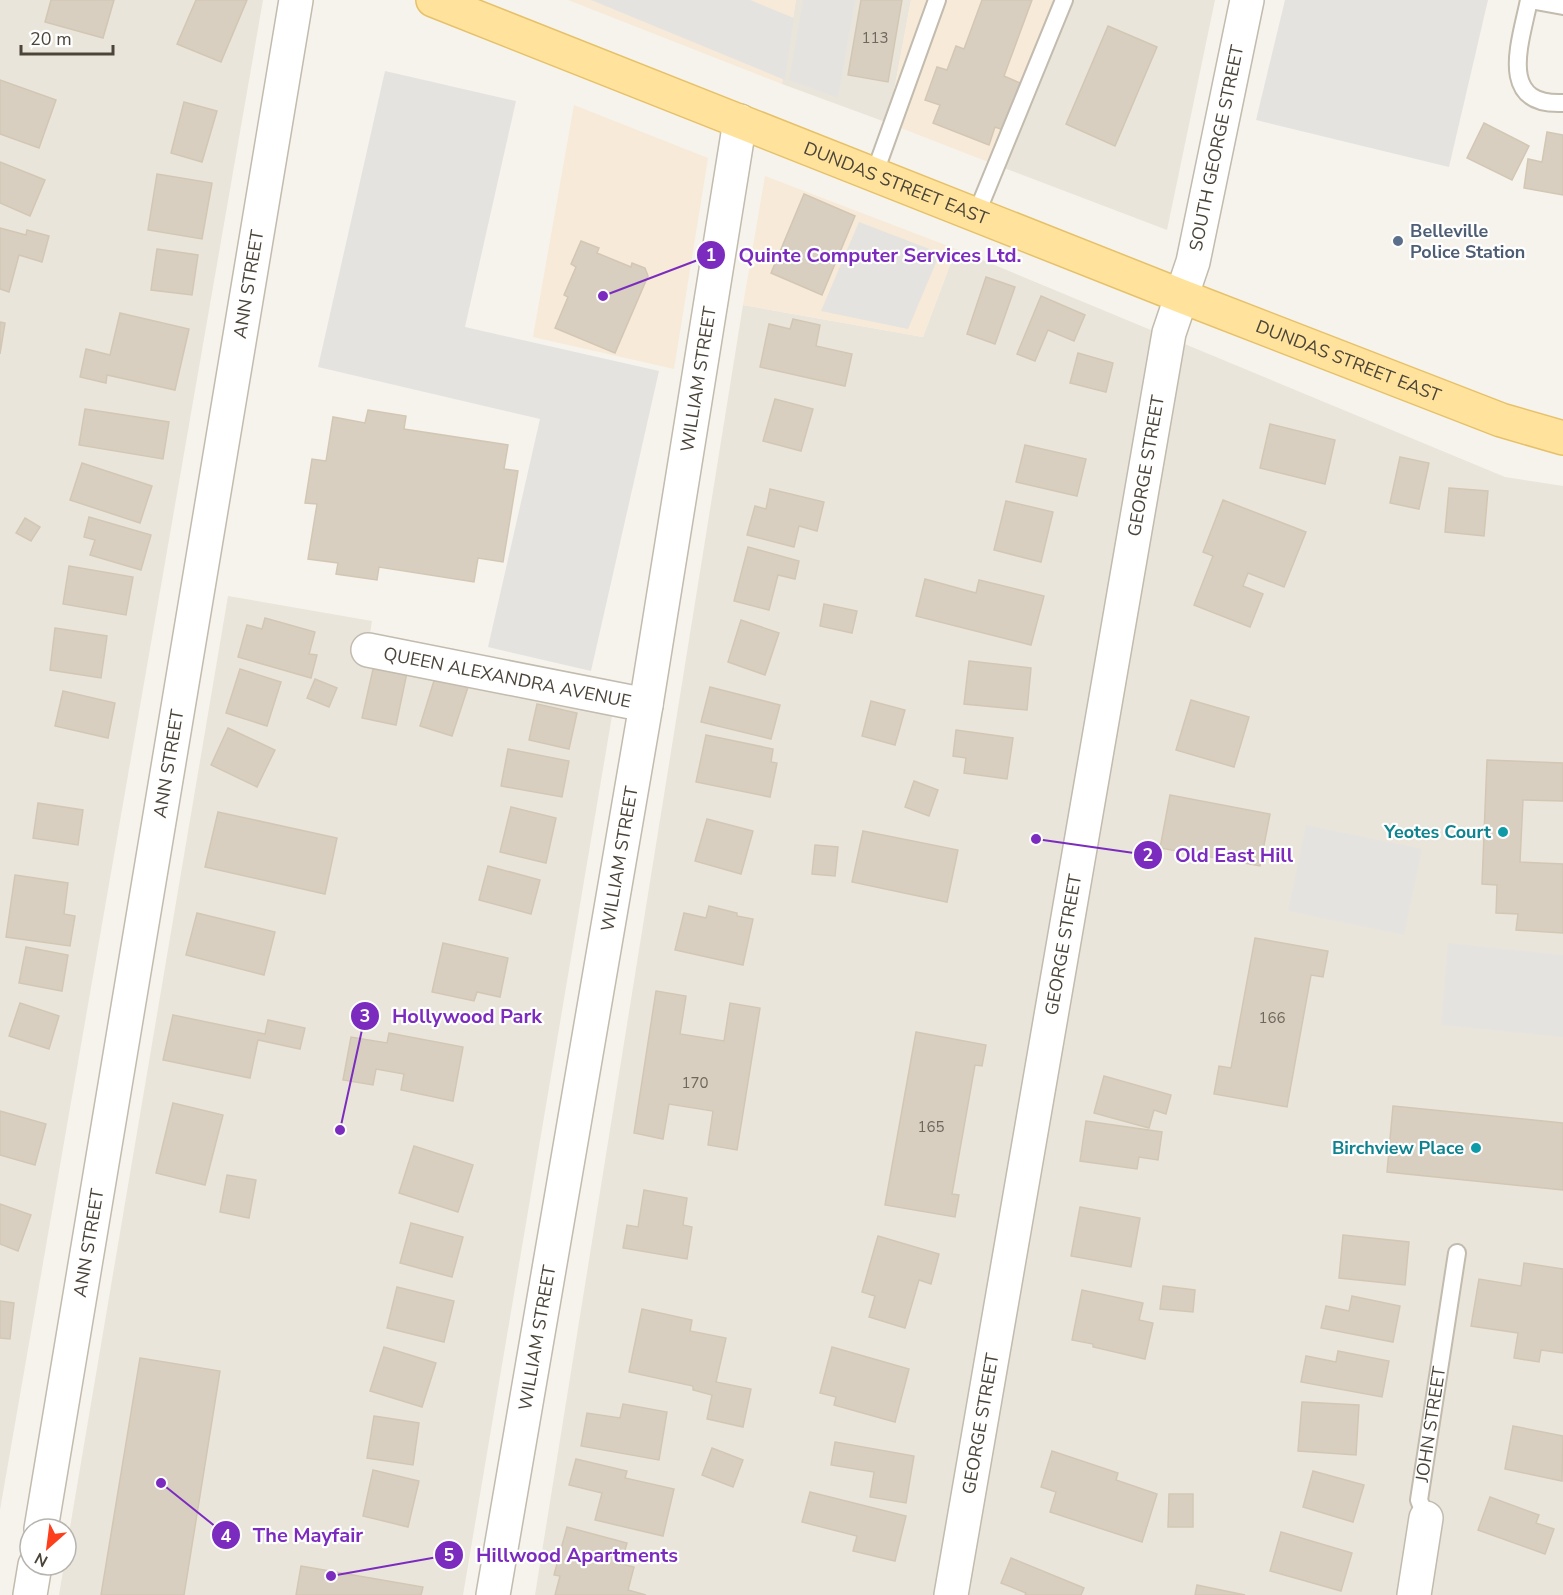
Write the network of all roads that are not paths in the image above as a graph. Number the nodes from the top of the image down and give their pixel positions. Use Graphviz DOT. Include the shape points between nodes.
graph roads {
  1 [pos="296,0"];
  2 [pos="433,0"];
  3 [pos="937,0"];
  4 [pos="1064,0"];
  5 [pos="1247,0"];
  6 [pos="1529,0"];
  7 [pos="1563,6"];
  8 [pos="1563,99"];
  9 [pos="740,121"];
  10 [pos="874,175"];
  11 [pos="976,215"];
  12 [pos="1181,296"];
  13 [pos="1563,438"];
  14 [pos="368,650"];
  15 [pos="646,705"];
  16 [pos="1457,1253"];
  17 [pos="43,1517"];
  18 [pos="1426,1518"];
  19 [pos="33,1577"];
  20 [pos="30,1595"];
  21 [pos="493,1595"];
  22 [pos="951,1595"];
  23 [pos="1414,1595"];
  1 -- 17 [label="street, ANN STREET"];
  2 -- 9 [label="main road, DUNDAS STREET EAST"];
  3 -- 10 [label="lane"];
  4 -- 11 [label="lane"];
  5 -- 12 [label="street, SOUTH GEORGE STREET" via="1193,262"];
  6 -- 7 [label="lane"];
  6 -- 8 [label="lane" via="1518,77 1532,98 1547,103"];
  9 -- 10 [label="main road, DUNDAS STREET EAST"];
  9 -- 15 [label="street, WILLIAM STREET"];
  10 -- 11 [label="main road, DUNDAS STREET EAST"];
  11 -- 12 [label="main road, DUNDAS STREET EAST"];
  12 -- 13 [label="main road, DUNDAS STREET EAST" via="1501,420"];
  12 -- 22 [label="street, GEORGE STREET" via="1169,333"];
  14 -- 15 [label="street, QUEEN ALEXANDRA AVENUE"];
  15 -- 21 [label="street, WILLIAM STREET"];
  16 -- 18 [label="lane, JOHN STREET" via="1419,1500"];
  18 -- 23 [label="street, JOHN STREET"];
  19 -- 20 [label="street"];
}
